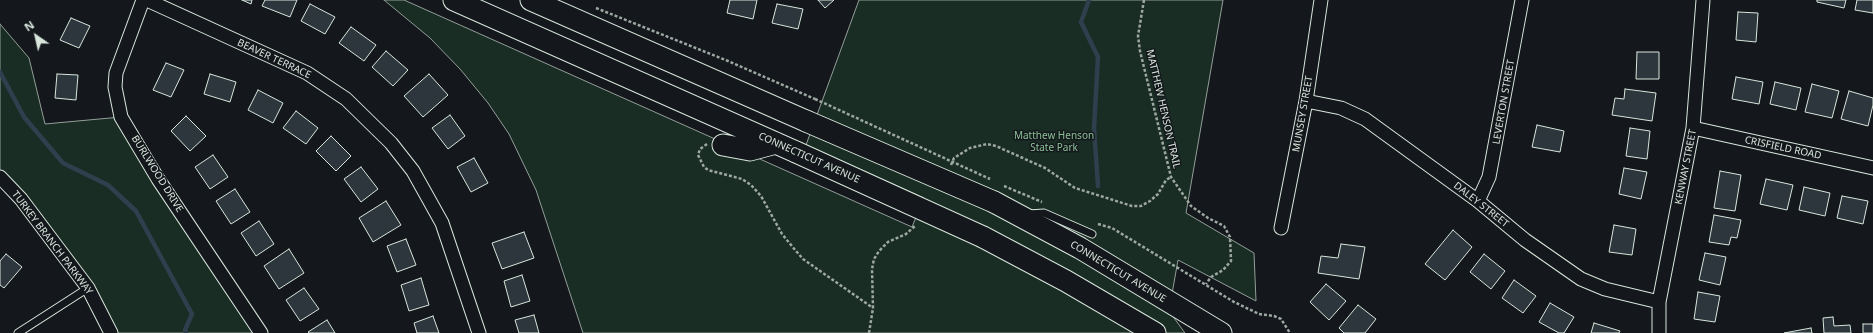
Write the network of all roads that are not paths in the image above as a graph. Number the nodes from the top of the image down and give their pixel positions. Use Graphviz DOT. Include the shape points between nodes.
graph roads {
  1 [pos="143,0"];
  2 [pos="147,0"];
  3 [pos="454,0"];
  4 [pos="531,0"];
  5 [pos="1321,0"];
  6 [pos="1522,0"];
  7 [pos="1704,0"];
  8 [pos="664,60"];
  9 [pos="651,88"];
  10 [pos="1306,101"];
  11 [pos="1694,128"];
  12 [pos="776,143"];
  13 [pos="723,144"];
  14 [pos="1873,168"];
  15 [pos="0,177"];
  16 [pos="1478,201"];
  17 [pos="1017,214"];
  18 [pos="1281,228"];
  19 [pos="1092,234"];
  20 [pos="88,288"];
  21 [pos="1659,302"];
  22 [pos="18,333"];
  23 [pos="111,333"];
  24 [pos="261,333"];
  25 [pos="479,333"];
  26 [pos="1155,333"];
  27 [pos="1221,333"];
  28 [pos="1659,333"];
  1 -- 24 [label="street, BURLWOOD DRIVE" via="116,73 115,87 121,117 158,179"];
  2 -- 25 [label="street, BEAVER TERRACE" via="307,73 346,100 391,143 414,171 442,223"];
  3 -- 9 [label="main road, CONNECTICUT AVENUE"];
  4 -- 8 [label="main road, CONNECTICUT AVENUE"];
  5 -- 10 [label="street, MUNSEY STREET"];
  6 -- 16 [label="street, LEVERTON STREET" via="1491,171"];
  7 -- 11 [label="street, KENWAY STREET"];
  8 -- 9 [label="main road"];
  8 -- 17 [label="main road, CONNECTICUT AVENUE, bridge"];
  9 -- 12 [label="main road, CONNECTICUT AVENUE"];
  10 -- 16 [label="street, DALEY STREET" via="1341,108 1364,119"];
  10 -- 18 [label="street, MUNSEY STREET"];
  11 -- 14 [label="street, CRISFIELD ROAD"];
  11 -- 21 [label="street, KENWAY STREET"];
  12 -- 13 [label="main road" via="750,150"];
  12 -- 26 [label="main road, CONNECTICUT AVENUE, bridge" via="983,237 1066,281"];
  15 -- 20 [label="street, TURKEY BRANCH PARKWAY" via="21,199"];
  16 -- 21 [label="street, DALEY STREET" via="1525,240 1581,279 1605,289"];
  17 -- 19 [label="lane" via="1044,213"];
  17 -- 27 [label="main road, CONNECTICUT AVENUE" via="1080,248"];
  20 -- 22 [label="lane"];
  20 -- 23 [label="street, TURKEY BRANCH PARKWAY"];
  21 -- 28 [label="street, KENWAY STREET"];
}
